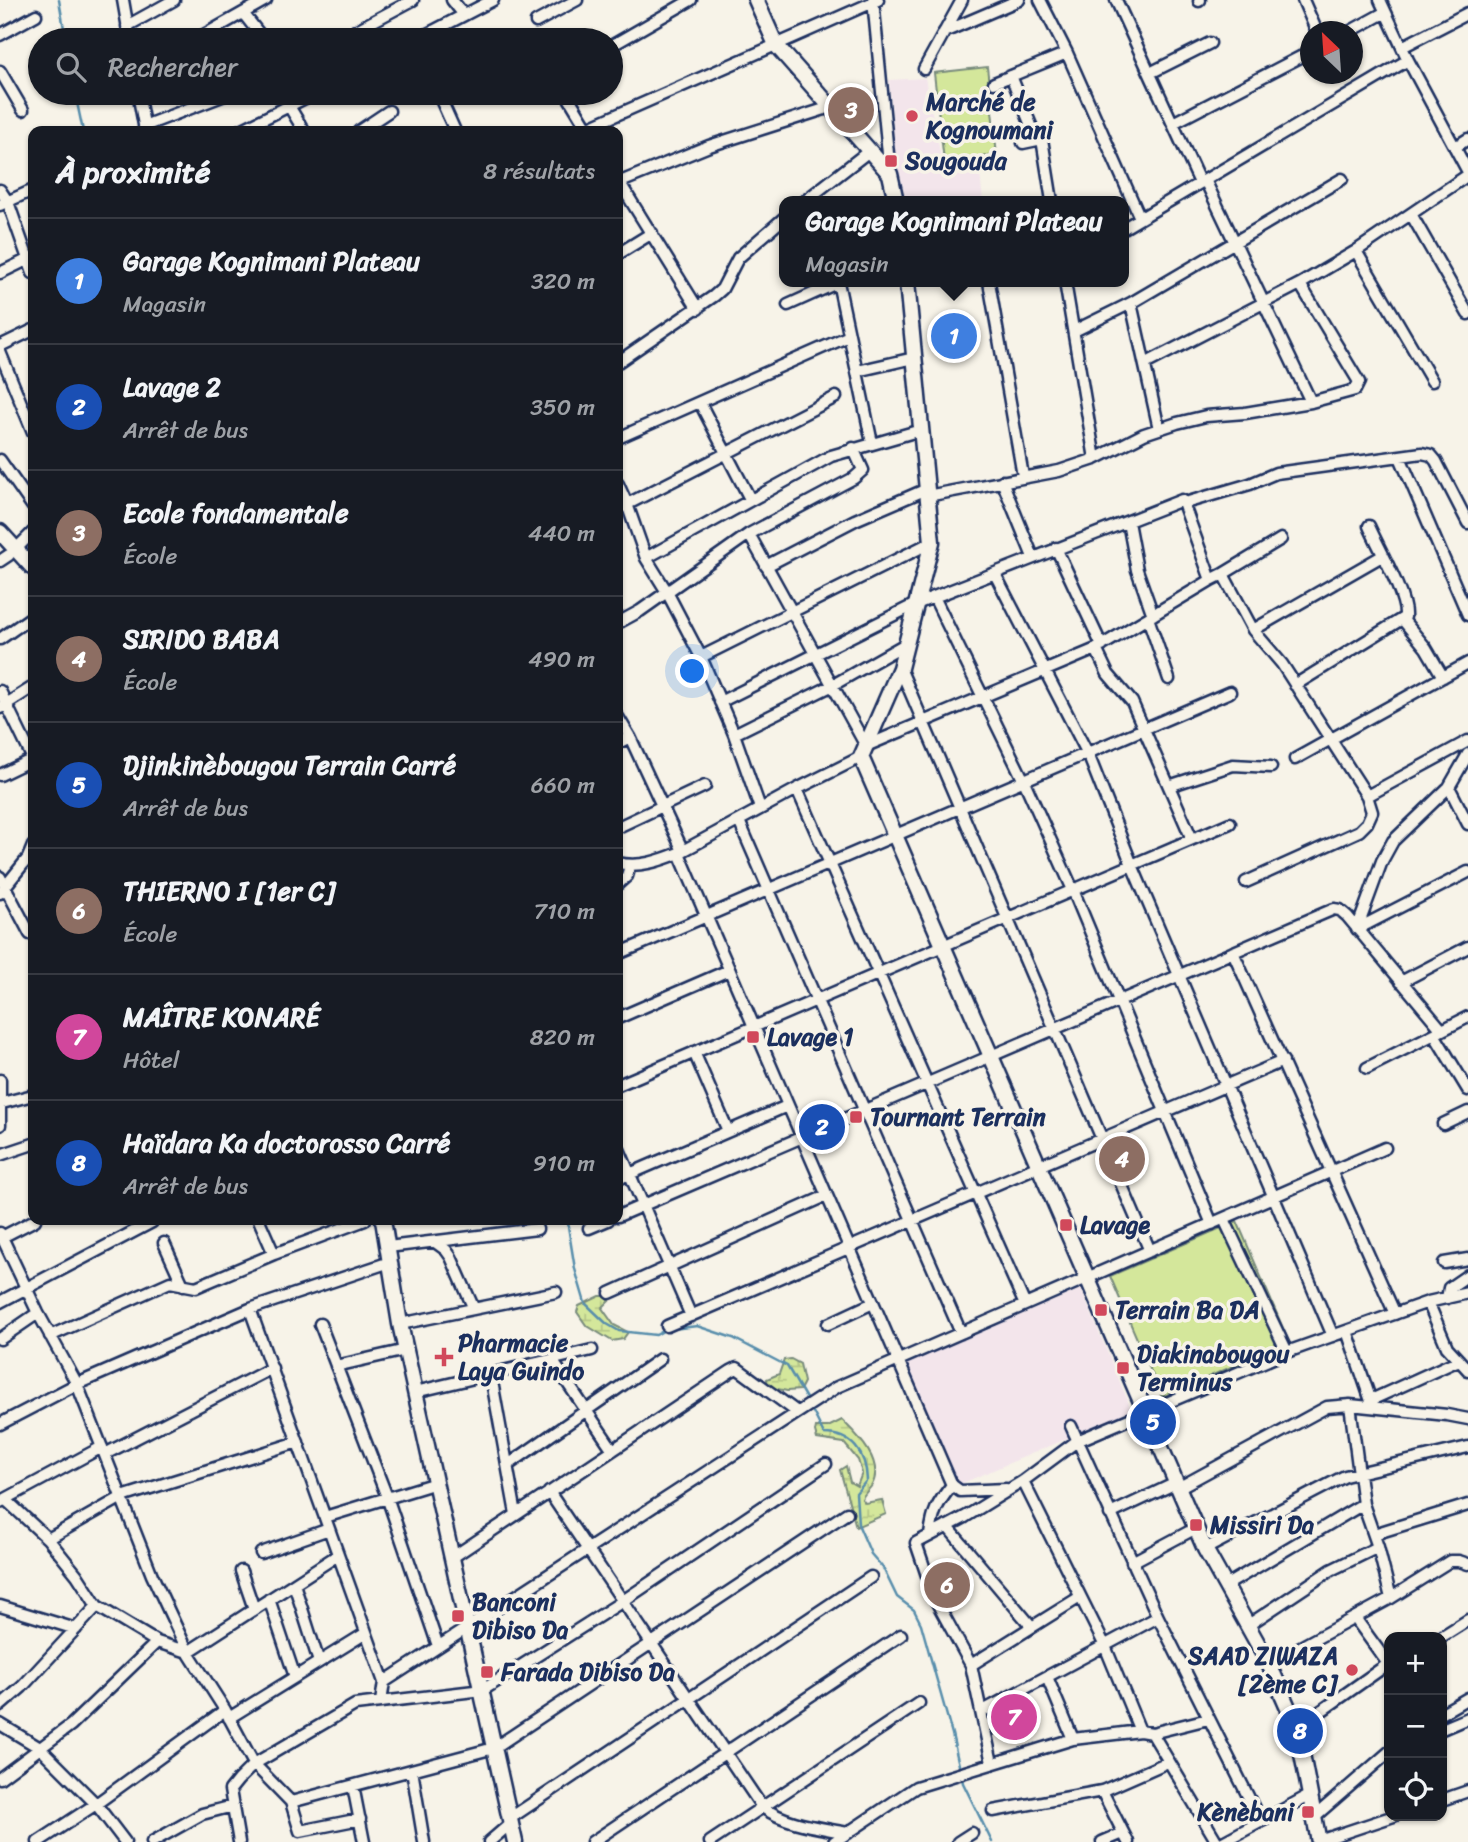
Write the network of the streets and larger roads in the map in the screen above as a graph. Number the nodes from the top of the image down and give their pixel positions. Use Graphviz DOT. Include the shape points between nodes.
graph roads {
  1 [pos="123,0"];
  2 [pos="174,0"];
  3 [pos="266,0"];
  4 [pos="413,0"];
  5 [pos="452,0"];
  6 [pos="493,0"];
  7 [pos="577,0"];
  8 [pos="691,0"];
  9 [pos="756,0"];
  10 [pos="962,0"];
  11 [pos="1018,0"];
  12 [pos="1116,0"];
  13 [pos="1303,0"];
  14 [pos="1380,0"];
  15 [pos="874,1"];
  16 [pos="1044,1"];
  17 [pos="243,13"];
  18 [pos="1468,13"];
  19 [pos="1382,14"];
  20 [pos="37,15"];
  21 [pos="464,15"];
  22 [pos="1312,21"];
  23 [pos="536,22"];
  24 [pos="1363,24"];
  25 [pos="127,26"];
  26 [pos="216,28"];
  27 [pos="255,28"];
  28 [pos="360,28"];
  29 [pos="439,28"];
  30 [pos="944,32"];
  31 [pos="0,35"];
  32 [pos="623,39"];
  33 [pos="1210,43"];
  34 [pos="776,45"];
  35 [pos="1402,47"];
  36 [pos="1067,53"];
  37 [pos="1300,58"];
  38 [pos="1408,60"];
  39 [pos="924,69"];
  40 [pos="0,71"];
  41 [pos="1150,73"];
  42 [pos="1011,76"];
  43 [pos="994,83"];
  44 [pos="140,105"];
  45 [pos="201,105"];
  46 [pos="443,105"];
  47 [pos="572,105"];
  48 [pos="289,106"];
  49 [pos="831,107"];
  50 [pos="23,110"];
  51 [pos="389,111"];
  52 [pos="1173,123"];
  53 [pos="145,126"];
  54 [pos="150,126"];
  55 [pos="249,126"];
  56 [pos="301,126"];
  57 [pos="376,126"];
  58 [pos="452,126"];
  59 [pos="583,126"];
  60 [pos="594,126"];
  61 [pos="1468,139"];
  62 [pos="1037,140"];
  63 [pos="1023,143"];
  64 [pos="1455,147"];
  65 [pos="869,151"];
  66 [pos="890,174"];
  67 [pos="1468,174"];
  68 [pos="1342,179"];
  69 [pos="623,180"];
  70 [pos="1203,181"];
  71 [pos="0,190"];
  72 [pos="623,190"];
  73 [pos="28,192"];
  74 [pos="811,196"];
  75 [pos="895,196"];
  76 [pos="1051,196"];
  77 [pos="4,204"];
  78 [pos="1411,214"];
  79 [pos="1140,218"];
  80 [pos="779,222"];
  81 [pos="1129,225"];
  82 [pos="652,233"];
  83 [pos="1235,242"];
  84 [pos="623,251"];
  85 [pos="1356,251"];
  86 [pos="28,252"];
  87 [pos="28,259"];
  88 [pos="0,273"];
  89 [pos="1300,284"];
  90 [pos="827,287"];
  91 [pos="839,287"];
  92 [pos="908,287"];
  93 [pos="990,287"];
  94 [pos="1066,287"];
  95 [pos="1131,303"];
  96 [pos="1263,303"];
  97 [pos="788,305"];
  98 [pos="698,309"];
  99 [pos="1468,314"];
  100 [pos="1074,331"];
  101 [pos="28,332"];
  102 [pos="849,336"];
  103 [pos="0,346"];
  104 [pos="0,352"];
  105 [pos="915,358"];
  106 [pos="623,359"];
  107 [pos="1145,364"];
  108 [pos="856,371"];
  109 [pos="1432,381"];
  110 [pos="836,397"];
  111 [pos="1311,402"];
  112 [pos="699,403"];
  113 [pos="28,420"];
  114 [pos="1159,429"];
  115 [pos="921,430"];
  116 [pos="623,436"];
  117 [pos="872,443"];
  118 [pos="853,448"];
  119 [pos="726,452"];
  120 [pos="1400,457"];
  121 [pos="1095,459"];
  122 [pos="0,460"];
  123 [pos="1023,476"];
  124 [pos="1002,481"];
  125 [pos="927,493"];
  126 [pos="1468,496"];
  127 [pos="750,499"];
  128 [pos="28,500"];
  129 [pos="1458,502"];
  130 [pos="1185,503"];
  131 [pos="623,507"];
  132 [pos="1128,522"];
  133 [pos="1468,523"];
  134 [pos="1369,526"];
  135 [pos="0,533"];
  136 [pos="749,534"];
  137 [pos="28,536"];
  138 [pos="1281,539"];
  139 [pos="932,542"];
  140 [pos="1056,548"];
  141 [pos="6,553"];
  142 [pos="1382,556"];
  143 [pos="1033,557"];
  144 [pos="646,558"];
  145 [pos="28,565"];
  146 [pos="766,566"];
  147 [pos="995,574"];
  148 [pos="1223,574"];
  149 [pos="28,575"];
  150 [pos="1211,580"];
  151 [pos="667,592"];
  152 [pos="934,597"];
  153 [pos="916,604"];
  154 [pos="792,611"];
  155 [pos="1468,615"];
  156 [pos="1150,616"];
  157 [pos="28,619"];
  158 [pos="623,620"];
  159 [pos="1403,620"];
  160 [pos="1253,630"];
  161 [pos="0,639"];
  162 [pos="907,643"];
  163 [pos="1099,648"];
  164 [pos="815,653"];
  165 [pos="701,657"];
  166 [pos="1468,663"];
  167 [pos="900,668"];
  168 [pos="1046,671"];
  169 [pos="1443,677"];
  170 [pos="1169,679"];
  171 [pos="833,685"];
  172 [pos="1295,685"];
  173 [pos="28,690"];
  174 [pos="0,691"];
  175 [pos="1230,692"];
  176 [pos="982,698"];
  177 [pos="720,702"];
  178 [pos="3,706"];
  179 [pos="924,722"];
  180 [pos="623,726"];
  181 [pos="1144,729"];
  182 [pos="734,734"];
  183 [pos="630,737"];
  184 [pos="623,740"];
  185 [pos="1331,740"];
  186 [pos="1468,741"];
  187 [pos="28,750"];
  188 [pos="864,751"];
  189 [pos="1088,754"];
  190 [pos="1468,754"];
  191 [pos="1295,759"];
  192 [pos="28,761"];
  193 [pos="1271,767"];
  194 [pos="0,775"];
  195 [pos="1024,781"];
  196 [pos="705,786"];
  197 [pos="1169,786"];
  198 [pos="1449,787"];
  199 [pos="797,789"];
  200 [pos="1367,796"];
  201 [pos="662,806"];
  202 [pos="760,808"];
  203 [pos="960,808"];
  204 [pos="739,821"];
  205 [pos="1230,823"];
  206 [pos="1468,824"];
  207 [pos="623,825"];
  208 [pos="894,835"];
  209 [pos="1192,839"];
  210 [pos="681,852"];
  211 [pos="28,862"];
  212 [pos="831,863"];
  213 [pos="623,864"];
  214 [pos="1132,865"];
  215 [pos="630,866"];
  216 [pos="1468,873"];
  217 [pos="623,880"];
  218 [pos="1246,882"];
  219 [pos="2,885"];
  220 [pos="769,890"];
  221 [pos="1073,890"];
  222 [pos="706,917"];
  223 [pos="1008,918"];
  224 [pos="1357,929"];
  225 [pos="28,930"];
  226 [pos="944,945"];
  227 [pos="1468,947"];
  228 [pos="623,952"];
  229 [pos="1233,952"];
  230 [pos="729,970"];
  231 [pos="878,974"];
  232 [pos="1179,975"];
  233 [pos="1401,982"];
  234 [pos="816,1000"];
  235 [pos="1119,1001"];
  236 [pos="623,1016"];
  237 [pos="1468,1017"];
  238 [pos="753,1027"];
  239 [pos="1055,1028"];
  240 [pos="1438,1032"];
  241 [pos="694,1052"];
  242 [pos="992,1055"];
  243 [pos="1283,1061"];
  244 [pos="1367,1068"];
  245 [pos="0,1080"];
  246 [pos="623,1083"];
  247 [pos="926,1083"];
  248 [pos="1226,1086"];
  249 [pos="1468,1090"];
  250 [pos="28,1096"];
  251 [pos="2,1103"];
  252 [pos="787,1106"];
  253 [pos="864,1110"];
  254 [pos="1166,1112"];
  255 [pos="1468,1112"];
  256 [pos="1443,1124"];
  257 [pos="0,1125"];
  258 [pos="728,1131"];
  259 [pos="801,1137"];
  260 [pos="1102,1139"];
  261 [pos="28,1146"];
  262 [pos="1385,1148"];
  263 [pos="0,1155"];
  264 [pos="623,1158"];
  265 [pos="1040,1167"];
  266 [pos="1332,1171"];
  267 [pos="630,1174"];
  268 [pos="623,1177"];
  269 [pos="976,1194"];
  270 [pos="826,1196"];
  271 [pos="1274,1197"];
  272 [pos="643,1205"];
  273 [pos="623,1214"];
  274 [pos="1224,1219"];
  275 [pos="912,1221"];
  276 [pos="28,1223"];
  277 [pos="1212,1224"];
  278 [pos="146,1225"];
  279 [pos="261,1225"];
  280 [pos="352,1225"];
  281 [pos="384,1225"];
  282 [pos="596,1225"];
  283 [pos="589,1228"];
  284 [pos="537,1229"];
  285 [pos="1,1235"];
  286 [pos="435,1242"];
  287 [pos="164,1244"];
  288 [pos="849,1248"];
  289 [pos="1150,1251"];
  290 [pos="274,1254"];
  291 [pos="389,1255"];
  292 [pos="1467,1262"];
  293 [pos="1444,1263"];
  294 [pos="670,1266"];
  295 [pos="1468,1275"];
  296 [pos="1088,1278"];
  297 [pos="183,1285"];
  298 [pos="26,1288"];
  299 [pos="556,1292"];
  300 [pos="610,1293"];
  301 [pos="1468,1293"];
  302 [pos="1447,1298"];
  303 [pos="0,1302"];
  304 [pos="1428,1302"];
  305 [pos="873,1303"];
  306 [pos="1025,1305"];
  307 [pos="250,1309"];
  308 [pos="474,1309"];
  309 [pos="38,1313"];
  310 [pos="1395,1314"];
  311 [pos="691,1316"];
  312 [pos="320,1324"];
  313 [pos="400,1324"];
  314 [pos="828,1324"];
  315 [pos="667,1326"];
  316 [pos="1347,1331"];
  317 [pos="961,1333"];
  318 [pos="50,1336"];
  319 [pos="1333,1336"];
  320 [pos="0,1339"];
  321 [pos="406,1350"];
  322 [pos="593,1350"];
  323 [pos="1287,1352"];
  324 [pos="660,1359"];
  325 [pos="552,1360"];
  326 [pos="897,1360"];
  327 [pos="1459,1360"];
  328 [pos="336,1366"];
  329 [pos="272,1368"];
  330 [pos="1468,1370"];
  331 [pos="491,1376"];
  332 [pos="77,1384"];
  333 [pos="415,1392"];
  334 [pos="1372,1404"];
  335 [pos="1350,1405"];
  336 [pos="586,1411"];
  337 [pos="797,1412"];
  338 [pos="1146,1412"];
  339 [pos="1468,1419"];
  340 [pos="0,1424"];
  341 [pos="1071,1426"];
  342 [pos="1077,1441"];
  343 [pos="298,1442"];
  344 [pos="1468,1447"];
  345 [pos="103,1450"];
  346 [pos="613,1450"];
  347 [pos="827,1464"];
  348 [pos="508,1465"];
  349 [pos="1359,1473"];
  350 [pos="1023,1481"];
  351 [pos="436,1483"];
  352 [pos="952,1485"];
  353 [pos="1177,1485"];
  354 [pos="1010,1489"];
  355 [pos="549,1492"];
  356 [pos="122,1497"];
  357 [pos="387,1497"];
  358 [pos="2,1501"];
  359 [pos="1363,1504"];
  360 [pos="1468,1505"];
  361 [pos="847,1513"];
  362 [pos="516,1514"];
  363 [pos="1110,1514"];
  364 [pos="325,1517"];
  365 [pos="947,1526"];
  366 [pos="1196,1528"];
  367 [pos="329,1529"];
  368 [pos="1374,1534"];
  369 [pos="930,1535"];
  370 [pos="48,1539"];
  371 [pos="1378,1547"];
  372 [pos="587,1549"];
  373 [pos="1205,1549"];
  374 [pos="261,1553"];
  375 [pos="338,1555"];
  376 [pos="453,1557"];
  377 [pos="1132,1562"];
  378 [pos="1468,1564"];
  379 [pos="241,1571"];
  380 [pos="871,1577"];
  381 [pos="294,1584"];
  382 [pos="1225,1587"];
  383 [pos="1080,1597"];
  384 [pos="1391,1598"];
  385 [pos="270,1599"];
  386 [pos="623,1601"];
  387 [pos="0,1606"];
  388 [pos="97,1606"];
  389 [pos="254,1609"];
  390 [pos="1158,1617"];
  391 [pos="1355,1618"];
  392 [pos="1468,1620"];
  393 [pos="468,1626"];
  394 [pos="1247,1626"];
  395 [pos="1031,1627"];
  396 [pos="76,1629"];
  397 [pos="366,1633"];
  398 [pos="1447,1633"];
  399 [pos="901,1635"];
  400 [pos="157,1642"];
  401 [pos="652,1644"];
  402 [pos="438,1646"];
  403 [pos="1105,1646"];
  404 [pos="188,1652"];
  405 [pos="1384,1658"];
  406 [pos="319,1662"];
  407 [pos="1269,1664"];
  408 [pos="971,1665"];
  409 [pos="1384,1668"];
  410 [pos="295,1677"];
  411 [pos="1048,1677"];
  412 [pos="384,1682"];
  413 [pos="482,1690"];
  414 [pos="689,1698"];
  415 [pos="1468,1698"];
  416 [pos="381,1702"];
  417 [pos="919,1703"];
  418 [pos="0,1706"];
  419 [pos="1447,1710"];
  420 [pos="981,1712"];
  421 [pos="227,1714"];
  422 [pos="1208,1718"];
  423 [pos="1468,1718"];
  424 [pos="0,1724"];
  425 [pos="1447,1727"];
  426 [pos="1297,1728"];
  427 [pos="1146,1732"];
  428 [pos="1073,1739"];
  429 [pos="40,1748"];
  430 [pos="494,1748"];
  431 [pos="725,1753"];
  432 [pos="1384,1756"];
  433 [pos="1168,1762"];
  434 [pos="992,1763"];
  435 [pos="254,1764"];
  436 [pos="412,1770"];
  437 [pos="0,1778"];
  438 [pos="353,1786"];
  439 [pos="1102,1791"];
  440 [pos="1468,1791"];
  441 [pos="1310,1795"];
  442 [pos="1447,1798"];
  443 [pos="291,1802"];
  444 [pos="96,1804"];
  445 [pos="233,1806"];
  446 [pos="762,1807"];
  447 [pos="993,1811"];
  448 [pos="1314,1817"];
  449 [pos="360,1819"];
  450 [pos="1384,1819"];
  451 [pos="1260,1820"];
  452 [pos="510,1822"];
  453 [pos="848,1833"];
  454 [pos="972,1833"];
  455 [pos="1126,1838"];
  456 [pos="1240,1838"];
  457 [pos="1319,1841"];
  458 [pos="38,1842"];
  459 [pos="125,1842"];
  460 [pos="152,1842"];
  461 [pos="239,1842"];
  462 [pos="364,1842"];
  463 [pos="424,1842"];
  464 [pos="489,1842"];
  465 [pos="515,1842"];
  466 [pos="592,1842"];
  467 [pos="710,1842"];
  468 [pos="834,1842"];
  469 [pos="958,1842"];
  470 [pos="1102,1842"];
  471 [pos="1217,1842"];
  472 [pos="1223,1842"];
  1 -- 25 [label="street"];
  2 -- 25 [label="street"];
  3 -- 17 [label="street"];
  4 -- 28 [label="street"];
  5 -- 21 [label="street"];
  6 -- 21 [label="street"];
  7 -- 23 [label="street"];
  8 -- 32 [label="street"];
  9 -- 34 [label="street"];
  10 -- 30 [label="street"];
  11 -- 30 [label="street"];
  12 -- 41 [label="street"];
  13 -- 22 [label="street"];
  14 -- 35 [label="street"];
  15 -- 34 [label="street"];
  15 -- 66 [label="street"];
  16 -- 36 [label="street"];
  17 -- 26 [label="street"];
  17 -- 27 [label="street"];
  18 -- 35 [label="street"];
  19 -- 24 [label="street"];
  20 -- 31 [label="street"];
  21 -- 29 [label="street"];
  30 -- 39 [label="street"];
  33 -- 41 [label="street"];
  34 -- 49 [label="street"];
  34 -- 60 [label="street"];
  35 -- 38 [label="street"];
  36 -- 42 [label="street"];
  36 -- 79 [label="street"];
  37 -- 52 [label="street"];
  38 -- 64 [label="street"];
  38 -- 70 [label="street"];
  40 -- 50 [label="street"];
  41 -- 52 [label="street"];
  42 -- 43 [label="street"];
  42 -- 62 [label="street"];
  44 -- 53 [label="street"];
  45 -- 54 [label="street"];
  46 -- 58 [label="street"];
  47 -- 59 [label="street"];
  48 -- 55 [label="street"];
  48 -- 56 [label="street"];
  49 -- 65 [label="street"];
  49 -- 69 [label="street" via="709,146"];
  51 -- 57 [label="street"];
  52 -- 70 [label="street"];
  61 -- 64 [label="street"];
  62 -- 63 [label="street"];
  62 -- 76 [label="street" via="1042,139"];
  64 -- 67 [label="street"];
  65 -- 66 [label="street"];
  65 -- 74 [label="street"];
  66 -- 75 [label="street"];
  67 -- 78 [label="street"];
  68 -- 83 [label="street"];
  70 -- 79 [label="street"];
  70 -- 83 [label="street"];
  71 -- 77 [label="street"];
  72 -- 82 [label="street"];
  73 -- 77 [label="street"];
  77 -- 86 [label="street"];
  78 -- 85 [label="street"];
  78 -- 99 [label="street"];
  79 -- 81 [label="street"];
  80 -- 98 [label="street" via="738,258 722,289"];
  82 -- 84 [label="street"];
  82 -- 98 [label="street"];
  83 -- 95 [label="street"];
  83 -- 96 [label="street"];
  85 -- 89 [label="street"];
  85 -- 109 [label="street"];
  87 -- 88 [label="street"];
  89 -- 96 [label="street"];
  89 -- 111 [label="street" via="1359,382 1355,390"];
  90 -- 97 [label="street"];
  91 -- 102 [label="street"];
  92 -- 105 [label="street"];
  93 -- 123 [label="street"];
  94 -- 100 [label="street"];
  95 -- 100 [label="street"];
  95 -- 107 [label="street"];
  96 -- 107 [label="street"];
  96 -- 111 [label="street"];
  98 -- 106 [label="street"];
  100 -- 121 [label="street"];
  101 -- 103 [label="street"];
  102 -- 108 [label="street"];
  102 -- 112 [label="street"];
  104 -- 113 [label="street"];
  105 -- 108 [label="street"];
  105 -- 115 [label="street"];
  107 -- 114 [label="street"];
  108 -- 117 [label="street"];
  110 -- 119 [label="street"];
  111 -- 114 [label="street" via="1206,416"];
  112 -- 116 [label="street"];
  112 -- 119 [label="street"];
  114 -- 121 [label="street"];
  115 -- 117 [label="street"];
  115 -- 125 [label="street"];
  117 -- 118 [label="street"];
  118 -- 127 [label="street"];
  118 -- 136 [label="street" via="861,473"];
  119 -- 127 [label="street"];
  119 -- 131 [label="street"];
  120 -- 129 [label="street" via="1431,455"];
  120 -- 130 [label="street" via="1276,473"];
  120 -- 155 [label="street"];
  121 -- 123 [label="street"];
  122 -- 128 [label="street"];
  123 -- 124 [label="street"];
  124 -- 125 [label="street"];
  124 -- 143 [label="street"];
  125 -- 139 [label="street"];
  125 -- 146 [label="street" via="855,520"];
  126 -- 129 [label="street"];
  127 -- 144 [label="street"];
  129 -- 133 [label="street"];
  130 -- 132 [label="street" via="1178,500"];
  130 -- 150 [label="street"];
  131 -- 144 [label="street"];
  132 -- 140 [label="street"];
  132 -- 156 [label="street"];
  134 -- 142 [label="street"];
  135 -- 141 [label="street"];
  136 -- 146 [label="street"];
  136 -- 151 [label="street"];
  137 -- 141 [label="street"];
  138 -- 148 [label="street"];
  139 -- 153 [label="street"];
  139 -- 154 [label="street"];
  140 -- 143 [label="street"];
  140 -- 163 [label="street"];
  141 -- 145 [label="street"];
  141 -- 149 [label="street"];
  142 -- 159 [label="street" via="1405,609"];
  142 -- 160 [label="street"];
  143 -- 147 [label="street"];
  144 -- 151 [label="street"];
  146 -- 154 [label="street"];
  147 -- 152 [label="street"];
  147 -- 168 [label="street"];
  148 -- 150 [label="street"];
  148 -- 160 [label="street"];
  150 -- 156 [label="street"];
  151 -- 158 [label="street"];
  151 -- 165 [label="street"];
  152 -- 153 [label="street"];
  152 -- 176 [label="street"];
  153 -- 162 [label="street"];
  153 -- 164 [label="street"];
  154 -- 164 [label="street"];
  154 -- 165 [label="street"];
  156 -- 163 [label="street"];
  156 -- 170 [label="street"];
  157 -- 161 [label="street"];
  159 -- 169 [label="street"];
  159 -- 172 [label="street"];
  160 -- 172 [label="street"];
  162 -- 167 [label="street"];
  162 -- 171 [label="street"];
  163 -- 168 [label="street"];
  163 -- 181 [label="street" via="1108,674 1132,702"];
  164 -- 171 [label="street"];
  164 -- 177 [label="street"];
  165 -- 177 [label="street"];
  166 -- 169 [label="street"];
  167 -- 179 [label="street"];
  167 -- 188 [label="street"];
  168 -- 176 [label="street"];
  168 -- 189 [label="street"];
  169 -- 185 [label="street"];
  171 -- 182 [label="street"];
  171 -- 188 [label="street"];
  172 -- 185 [label="street"];
  173 -- 178 [label="street"];
  174 -- 178 [label="street"];
  175 -- 181 [label="street"];
  176 -- 179 [label="street"];
  176 -- 195 [label="street"];
  177 -- 182 [label="street"];
  178 -- 187 [label="street"];
  179 -- 188 [label="street"];
  179 -- 203 [label="street"];
  180 -- 183 [label="street"];
  181 -- 189 [label="street"];
  181 -- 197 [label="street"];
  182 -- 202 [label="street"];
  183 -- 184 [label="street"];
  183 -- 201 [label="street"];
  185 -- 191 [label="street"];
  185 -- 200 [label="street"];
  186 -- 200 [label="street"];
  188 -- 199 [label="street"];
  188 -- 208 [label="street"];
  189 -- 195 [label="street"];
  189 -- 214 [label="street"];
  190 -- 198 [label="street"];
  192 -- 194 [label="street"];
  193 -- 197 [label="street" via="1233,765"];
  195 -- 203 [label="street"];
  195 -- 221 [label="street"];
  196 -- 201 [label="street"];
  197 -- 209 [label="street"];
  198 -- 206 [label="street"];
  198 -- 224 [label="street" via="1393,841"];
  199 -- 202 [label="street"];
  199 -- 212 [label="street"];
  200 -- 218 [label="street" via="1372,812 1359,831"];
  201 -- 207 [label="street"];
  201 -- 210 [label="street"];
  202 -- 204 [label="street"];
  203 -- 208 [label="street"];
  203 -- 223 [label="street"];
  204 -- 210 [label="street"];
  204 -- 220 [label="street"];
  205 -- 209 [label="street"];
  208 -- 212 [label="street"];
  208 -- 226 [label="street"];
  209 -- 214 [label="street"];
  210 -- 215 [label="street"];
  210 -- 222 [label="street"];
  211 -- 219 [label="street"];
  212 -- 220 [label="street"];
  212 -- 231 [label="street"];
  213 -- 215 [label="street"];
  214 -- 221 [label="street"];
  214 -- 232 [label="street"];
  215 -- 217 [label="street"];
  216 -- 224 [label="street"];
  219 -- 225 [label="street"];
  220 -- 222 [label="street"];
  220 -- 234 [label="street"];
  221 -- 223 [label="street"];
  221 -- 235 [label="street"];
  222 -- 228 [label="street"];
  222 -- 230 [label="street"];
  223 -- 226 [label="street"];
  223 -- 239 [label="street"];
  224 -- 229 [label="street" via="1334,909"];
  224 -- 233 [label="street"];
  226 -- 231 [label="street"];
  226 -- 242 [label="street"];
  227 -- 233 [label="street"];
  229 -- 232 [label="street"];
  229 -- 243 [label="street"];
  230 -- 236 [label="street"];
  230 -- 238 [label="street"];
  231 -- 234 [label="street"];
  231 -- 247 [label="street"];
  232 -- 235 [label="street"];
  232 -- 248 [label="street"];
  233 -- 240 [label="street"];
  234 -- 238 [label="street"];
  234 -- 253 [label="street"];
  235 -- 239 [label="street"];
  235 -- 254 [label="street"];
  237 -- 240 [label="street"];
  238 -- 241 [label="street"];
  238 -- 252 [label="street"];
  239 -- 242 [label="street"];
  239 -- 260 [label="street"];
  240 -- 244 [label="street"];
  240 -- 249 [label="street"];
  241 -- 246 [label="street"];
  241 -- 258 [label="street"];
  242 -- 247 [label="street"];
  242 -- 265 [label="street"];
  243 -- 248 [label="street"];
  243 -- 266 [label="street"];
  245 -- 251 [label="street"];
  247 -- 253 [label="street"];
  247 -- 269 [label="street"];
  248 -- 254 [label="street"];
  248 -- 271 [label="street"];
  250 -- 251 [label="street"];
  251 -- 257 [label="street"];
  252 -- 258 [label="street"];
  252 -- 259 [label="street"];
  253 -- 259 [label="street"];
  253 -- 275 [label="street"];
  254 -- 260 [label="street"];
  254 -- 277 [label="street"];
  255 -- 256 [label="street"];
  258 -- 267 [label="street"];
  259 -- 270 [label="street"];
  259 -- 272 [label="street"];
  260 -- 265 [label="street"];
  260 -- 289 [label="street"];
  261 -- 263 [label="street"];
  262 -- 266 [label="street"];
  264 -- 267 [label="street"];
  265 -- 269 [label="street"];
  265 -- 296 [label="street"];
  266 -- 271 [label="street"];
  266 -- 310 [label="street"];
  267 -- 268 [label="street"];
  267 -- 272 [label="street"];
  269 -- 275 [label="street"];
  269 -- 306 [label="street"];
  270 -- 288 [label="street"];
  270 -- 294 [label="street"];
  271 -- 274 [label="street"];
  271 -- 319 [label="street"];
  272 -- 273 [label="street"];
  272 -- 294 [label="street"];
  274 -- 277 [label="street"];
  274 -- 323 [label="street"];
  275 -- 288 [label="street"];
  275 -- 317 [label="street"];
  276 -- 285 [label="street"];
  277 -- 289 [label="street"];
  278 -- 298 [label="street"];
  279 -- 290 [label="street"];
  280 -- 290 [label="street"];
  281 -- 291 [label="street"];
  282 -- 283 [label="street"];
  284 -- 286 [label="street"];
  285 -- 298 [label="street"];
  286 -- 291 [label="street"];
  286 -- 308 [label="street" via="451,1257"];
  287 -- 297 [label="street"];
  288 -- 305 [label="street"];
  288 -- 311 [label="street"];
  289 -- 296 [label="street"];
  290 -- 297 [label="street" via="196,1287"];
  291 -- 307 [label="street"];
  291 -- 313 [label="street"];
  292 -- 293 [label="street"];
  294 -- 300 [label="street"];
  294 -- 311 [label="street"];
  295 -- 302 [label="street" via="1449,1288"];
  296 -- 306 [label="street"];
  296 -- 338 [label="street"];
  297 -- 318 [label="street" via="170,1282"];
  298 -- 303 [label="street"];
  298 -- 309 [label="street"];
  299 -- 308 [label="street"];
  301 -- 302 [label="street"];
  302 -- 304 [label="street"];
  304 -- 310 [label="street"];
  304 -- 327 [label="street" via="1447,1347"];
  305 -- 314 [label="street"];
  305 -- 326 [label="street"];
  306 -- 317 [label="street"];
  307 -- 329 [label="street"];
  307 -- 332 [label="street"];
  308 -- 313 [label="street"];
  309 -- 318 [label="street"];
  309 -- 320 [label="street"];
  310 -- 316 [label="street"];
  311 -- 315 [label="street"];
  312 -- 328 [label="street"];
  313 -- 321 [label="street"];
  316 -- 319 [label="street"];
  316 -- 334 [label="street"];
  317 -- 326 [label="street"];
  318 -- 332 [label="street"];
  319 -- 323 [label="street"];
  321 -- 328 [label="street"];
  321 -- 333 [label="street"];
  322 -- 325 [label="street"];
  323 -- 338 [label="street"];
  324 -- 336 [label="street"];
  325 -- 331 [label="street"];
  325 -- 336 [label="street"];
  326 -- 337 [label="street" via="837,1387"];
  326 -- 352 [label="street"];
  327 -- 330 [label="street"];
  327 -- 334 [label="street"];
  328 -- 357 [label="street"];
  329 -- 343 [label="street"];
  329 -- 345 [label="street"];
  331 -- 333 [label="street"];
  331 -- 348 [label="street"];
  332 -- 340 [label="street"];
  332 -- 345 [label="street"];
  333 -- 351 [label="street"];
  334 -- 335 [label="street"];
  334 -- 339 [label="street"];
  335 -- 349 [label="street"];
  335 -- 353 [label="street" via="1327,1406"];
  336 -- 346 [label="street"];
  336 -- 348 [label="street"];
  337 -- 346 [label="street" via="737,1368"];
  337 -- 372 [label="street"];
  338 -- 342 [label="street"];
  338 -- 353 [label="street"];
  341 -- 342 [label="street"];
  342 -- 350 [label="street"];
  342 -- 363 [label="street"];
  343 -- 356 [label="street"];
  343 -- 364 [label="street"];
  344 -- 349 [label="street"];
  345 -- 356 [label="street"];
  345 -- 358 [label="street"];
  346 -- 355 [label="street"];
  347 -- 386 [label="street"];
  348 -- 362 [label="street"];
  349 -- 359 [label="street"];
  349 -- 373 [label="street" via="1345,1476"];
  350 -- 354 [label="street"];
  350 -- 383 [label="street"];
  351 -- 357 [label="street"];
  351 -- 376 [label="street"];
  352 -- 354 [label="street" via="972,1492"];
  352 -- 369 [label="street" via="932,1516"];
  353 -- 363 [label="street"];
  353 -- 366 [label="street"];
  354 -- 365 [label="street"];
  355 -- 362 [label="street"];
  355 -- 372 [label="street"];
  356 -- 370 [label="street"];
  356 -- 404 [label="street"];
  357 -- 364 [label="street"];
  357 -- 402 [label="street"];
  358 -- 370 [label="street"];
  359 -- 368 [label="street"];
  359 -- 382 [label="street"];
  360 -- 368 [label="street"];
  361 -- 401 [label="street"];
  362 -- 376 [label="street"];
  363 -- 377 [label="street"];
  364 -- 367 [label="street"];
  365 -- 369 [label="street"];
  365 -- 395 [label="street"];
  366 -- 373 [label="street"];
  366 -- 377 [label="street"];
  367 -- 374 [label="street"];
  367 -- 375 [label="street"];
  368 -- 371 [label="street"];
  369 -- 408 [label="street" via="916,1542 936,1599"];
  370 -- 388 [label="street"];
  371 -- 384 [label="street"];
  371 -- 394 [label="street" via="1331,1570"];
  372 -- 386 [label="street"];
  372 -- 393 [label="street"];
  373 -- 382 [label="street"];
  375 -- 381 [label="street"];
  375 -- 397 [label="street"];
  376 -- 393 [label="street"];
  377 -- 390 [label="street"];
  378 -- 384 [label="street" via="1450,1561"];
  379 -- 389 [label="street"];
  380 -- 414 [label="street"];
  381 -- 385 [label="street"];
  381 -- 406 [label="street"];
  382 -- 394 [label="street"];
  383 -- 395 [label="street"];
  383 -- 403 [label="street"];
  384 -- 391 [label="street"];
  385 -- 389 [label="street"];
  385 -- 410 [label="street"];
  386 -- 401 [label="street"];
  386 -- 413 [label="street"];
  387 -- 396 [label="street"];
  388 -- 396 [label="street"];
  388 -- 400 [label="street"];
  389 -- 404 [label="street"];
  390 -- 403 [label="street"];
  390 -- 422 [label="street"];
  391 -- 405 [label="street"];
  391 -- 407 [label="street"];
  392 -- 398 [label="street"];
  393 -- 402 [label="street"];
  393 -- 413 [label="street"];
  394 -- 407 [label="street"];
  395 -- 408 [label="street"];
  396 -- 418 [label="street"];
  397 -- 406 [label="street"];
  397 -- 412 [label="street"];
  399 -- 431 [label="street"];
  400 -- 404 [label="street"];
  400 -- 429 [label="street" via="71,1725"];
  401 -- 414 [label="street"];
  401 -- 430 [label="street"];
  402 -- 412 [label="street"];
  403 -- 411 [label="street"];
  403 -- 427 [label="street"];
  404 -- 421 [label="street"];
  406 -- 410 [label="street"];
  407 -- 426 [label="street"];
  408 -- 420 [label="street"];
  409 -- 426 [label="street"];
  410 -- 421 [label="street"];
  411 -- 420 [label="street"];
  411 -- 428 [label="street"];
  412 -- 416 [label="street"];
  413 -- 416 [label="street"];
  413 -- 430 [label="street"];
  414 -- 431 [label="street"];
  414 -- 452 [label="street"];
  415 -- 419 [label="street"];
  416 -- 435 [label="street" via="355,1705"];
  417 -- 446 [label="street"];
  420 -- 434 [label="street"];
  421 -- 435 [label="street"];
  421 -- 444 [label="street"];
  422 -- 427 [label="street"];
  422 -- 451 [label="street"];
  423 -- 425 [label="street"];
  424 -- 429 [label="street"];
  426 -- 441 [label="street"];
  427 -- 428 [label="street"];
  427 -- 433 [label="street"];
  428 -- 434 [label="street"];
  429 -- 437 [label="street"];
  429 -- 444 [label="street"];
  430 -- 436 [label="street"];
  430 -- 452 [label="street"];
  431 -- 446 [label="street"];
  431 -- 466 [label="street"];
  432 -- 448 [label="street"];
  433 -- 439 [label="street"];
  433 -- 471 [label="street"];
  434 -- 453 [label="street" via="916,1787"];
  435 -- 443 [label="street"];
  435 -- 445 [label="street" via="230,1790"];
  436 -- 438 [label="street"];
  436 -- 463 [label="street"];
  438 -- 443 [label="street"];
  438 -- 449 [label="street"];
  439 -- 447 [label="street"];
  439 -- 455 [label="street"];
  440 -- 442 [label="street"];
  441 -- 448 [label="street"];
  441 -- 451 [label="street"];
  443 -- 449 [label="street" via="300,1831"];
  444 -- 458 [label="street"];
  444 -- 459 [label="street"];
  445 -- 460 [label="street" via="202,1814"];
  445 -- 461 [label="street"];
  446 -- 453 [label="street" via="777,1818"];
  446 -- 467 [label="street"];
  448 -- 457 [label="street"];
  449 -- 462 [label="street"];
  450 -- 457 [label="street"];
  451 -- 456 [label="street"];
  452 -- 464 [label="street"];
  452 -- 465 [label="street"];
  453 -- 468 [label="street"];
  454 -- 469 [label="street"];
  455 -- 470 [label="street"];
  456 -- 472 [label="street"];
}
